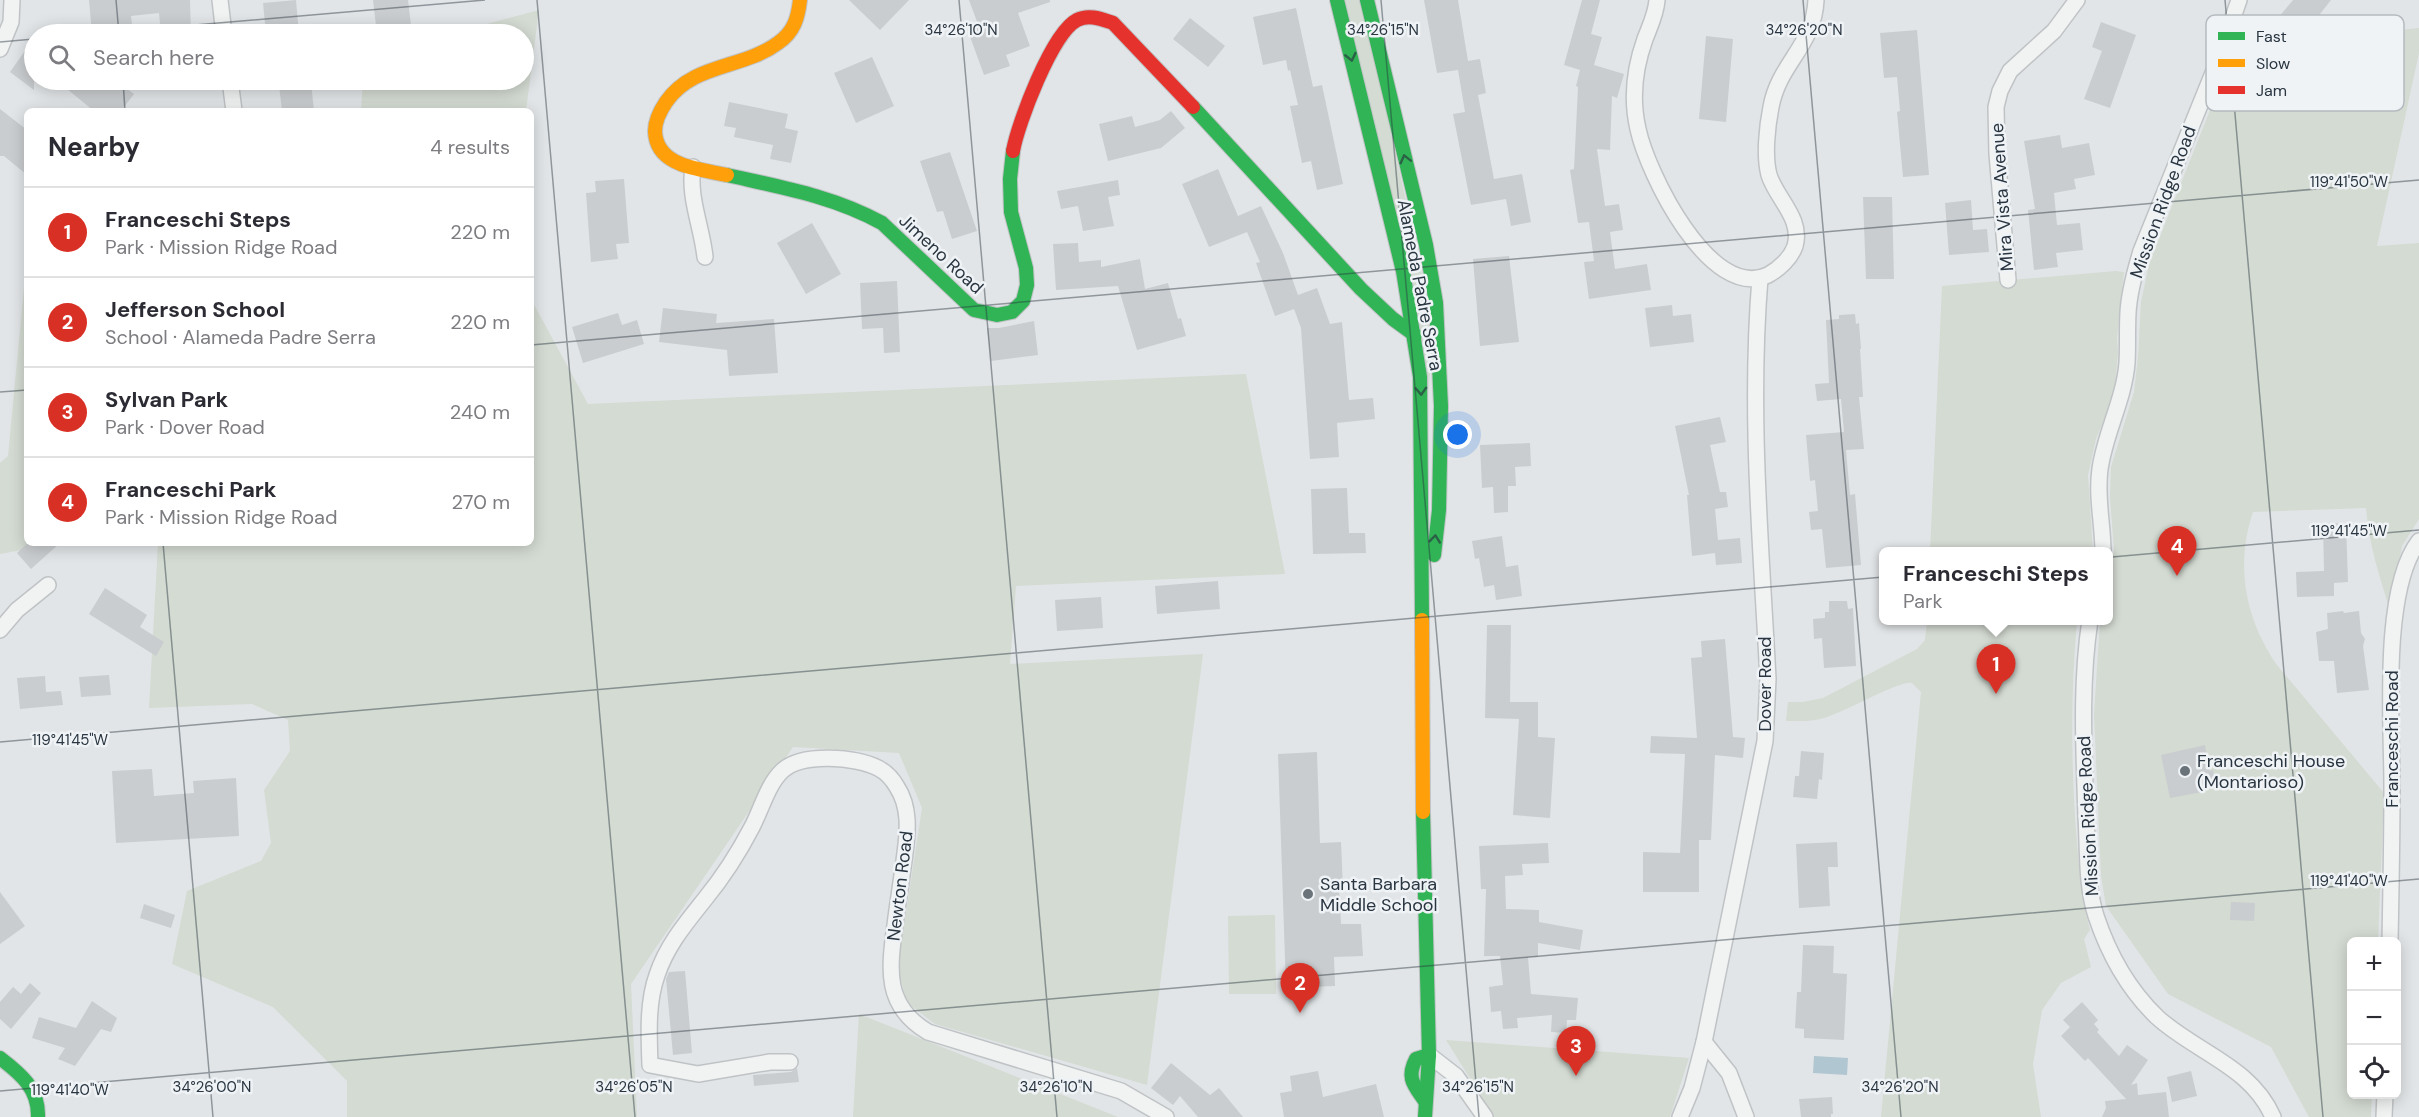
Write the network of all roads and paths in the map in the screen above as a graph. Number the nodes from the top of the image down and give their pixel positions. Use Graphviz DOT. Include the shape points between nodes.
graph roads {
  1 [pos="12,0"];
  2 [pos="220,0"];
  3 [pos="800,0"];
  4 [pos="1337,0"];
  5 [pos="1367,0"];
  6 [pos="1657,0"];
  7 [pos="1816,0"];
  8 [pos="2077,0"];
  9 [pos="2239,0"];
  10 [pos="2234,15"];
  11 [pos="223,24"];
  12 [pos="0,49"];
  13 [pos="231,90"];
  14 [pos="2206,90"];
  15 [pos="234,108"];
  16 [pos="693,167"];
  17 [pos="705,257"];
  18 [pos="1760,278"];
  19 [pos="2008,280"];
  20 [pos="1414,335"];
  21 [pos="2419,542"];
  22 [pos="2103,547"];
  23 [pos="48,585"];
  24 [pos="1424,618"];
  25 [pos="2090,625"];
  26 [pos="0,630"];
  27 [pos="2390,937"];
  28 [pos="1704,1042"];
  29 [pos="1429,1054"];
  30 [pos="0,1058"];
  31 [pos="790,1062"];
  32 [pos="2385,1099"];
  33 [pos="1440,1108"];
  34 [pos="38,1117"];
  35 [pos="1166,1117"];
  36 [pos="1425,1117"];
  37 [pos="1485,1117"];
  38 [pos="1680,1117"];
  39 [pos="1746,1117"];
  40 [pos="2272,1117"];
  41 [pos="2384,1117"];
  1 -- 12 [label="street" via="11,22"];
  2 -- 11 [label="street"];
  3 -- 16 [label="street, Jimeno Road" via="799,16 784,39 770,49 694,76 664,104 655,123 657,142 668,158"];
  4 -- 20 [label="street, Alameda Padre Serra, one-way" via="1395,237"];
  24 -- 5 [label="street, Alameda Padre Serra, one-way" via="1439,510 1439,328 1426,245"];
  6 -- 18 [label="street" via="1635,83 1638,128 1648,162 1680,222 1705,252 1722,268 1741,277"];
  7 -- 18 [label="street" via="1812,26 1781,75 1770,118 1768,172 1791,215 1796,243 1787,261"];
  8 -- 19 [label="street, Mira Vista Avenue" via="2054,31 2010,71 1996,107"];
  9 -- 10 [label="street, Mission Ridge Road"];
  13 -- 15 [label="street"];
  14 -- 22 [label="street, Mission Ridge Road" via="2134,276 2122,396 2100,471"];
  16 -- 17 [label="street" via="690,180"];
  16 -- 20 [label="street, Jimeno Road" via="836,200 864,212 882,223 974,310 994,317 1005,315 1026,294 1026,274 1013,226 1010,181 1022,112 1063,31 1077,19 1095,17 1113,23 1361,289"];
  18 -- 28 [label="street, Dover Road" via="1755,446 1768,711"];
  20 -- 24 [label="street, Alameda Padre Serra, one-way" via="1421,393"];
  21 -- 27 [label="street, Franceschi Road" via="2405,566 2395,610"];
  23 -- 26 [label="street"];
  24 -- 29 [label="street, Alameda Padre Serra"];
  25 -- 40 [label="street, Mission Ridge Road" via="2082,705 2089,881 2105,940 2143,1003 2167,1026 2234,1069 2253,1087"];
  28 -- 38 [label="street, Dover Road"];
  28 -- 39 [label="street" via="1729,1072"];
  29 -- 33 [label="street, Alameda Padre Serra"];
  29 -- 36 [label="street, Alameda Padre Serra"];
  29 -- 37 [label="street" via="1456,1076"];
  30 -- 34 [label="street" via="30,1085"];
  31 -- 35 [label="street, Newton Road" via="698,1074 650,1065 656,975 671,942 729,867 783,771 805,761 853,760 880,769 899,789 904,801 908,831 890,966 897,1000 905,1014 928,1032 1121,1091"];
  32 -- 41 [label="street"];
}
